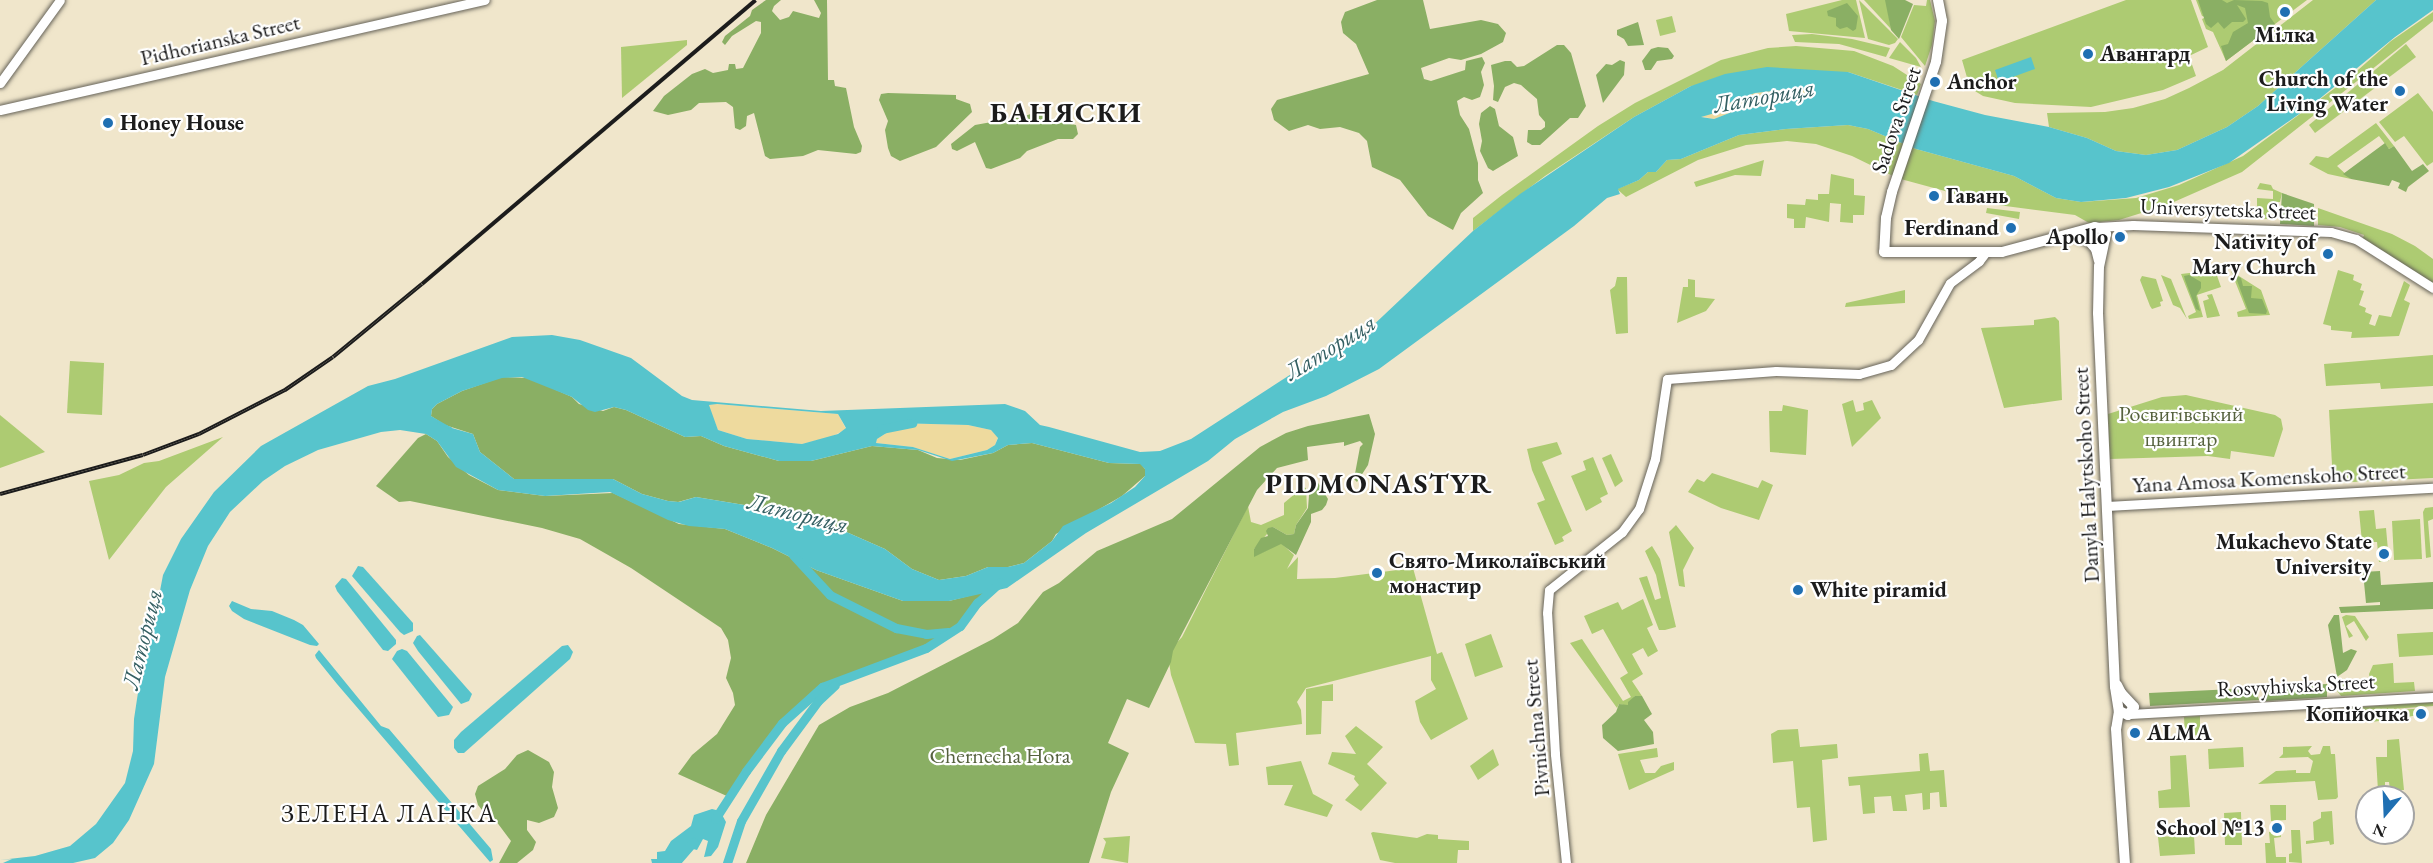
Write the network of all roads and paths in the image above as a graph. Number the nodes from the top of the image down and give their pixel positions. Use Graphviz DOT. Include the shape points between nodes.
graph roads {
  1 [pos="60,0"];
  2 [pos="484,0"];
  3 [pos="1938,0"];
  4 [pos="0,83"];
  5 [pos="0,110"];
  6 [pos="2114,225"];
  7 [pos="2095,227"];
  8 [pos="2072,234"];
  9 [pos="2097,241"];
  10 [pos="1884,252"];
  11 [pos="1985,253"];
  12 [pos="2433,288"];
  13 [pos="2433,488"];
  14 [pos="2107,506"];
  15 [pos="2433,697"];
  16 [pos="2126,709"];
  17 [pos="1566,863"];
  18 [pos="2125,863"];
  1 -- 4 [label="street"];
  2 -- 5 [label="street, Pidhorianska Street"];
  3 -- 10 [label="main road, Sadova Street" via="1942,21 1931,80 1892,192"];
  6 -- 7 [label="street, Universytetska Street"];
  6 -- 9 [label="street, Universytetska Street"];
  6 -- 12 [label="street, Universytetska Street" via="2331,232 2358,241"];
  7 -- 8 [label="main road, Universytetska Street"];
  7 -- 9 [label="main road, Danyla Halytskoho Street" via="2088,234"];
  7 -- 9 [label="main road" via="2105,231"];
  8 -- 9 [label="main road"];
  8 -- 11 [label="main road, Universytetska Street"];
  9 -- 14 [label="main road, Danyla Halytskoho Street"];
  10 -- 11 [label="main road, Universytetska Street"];
  11 -- 17 [label="street, Pivnichna Street" via="1950,283 1918,340 1891,365 1859,374 1776,372 1667,380 1655,459 1639,509 1622,532 1549,590 1555,754"];
  13 -- 14 [label="street, Yana Amosa Komenskoho Street"];
  14 -- 16 [label="main road, Danyla Halytskoho Street" via="2116,682"];
  15 -- 16 [label="street, Rosvyhivska Street" via="2161,712"];
  16 -- 18 [label="main road, Danyla Halytskoho Street" via="2116,729"];
}
